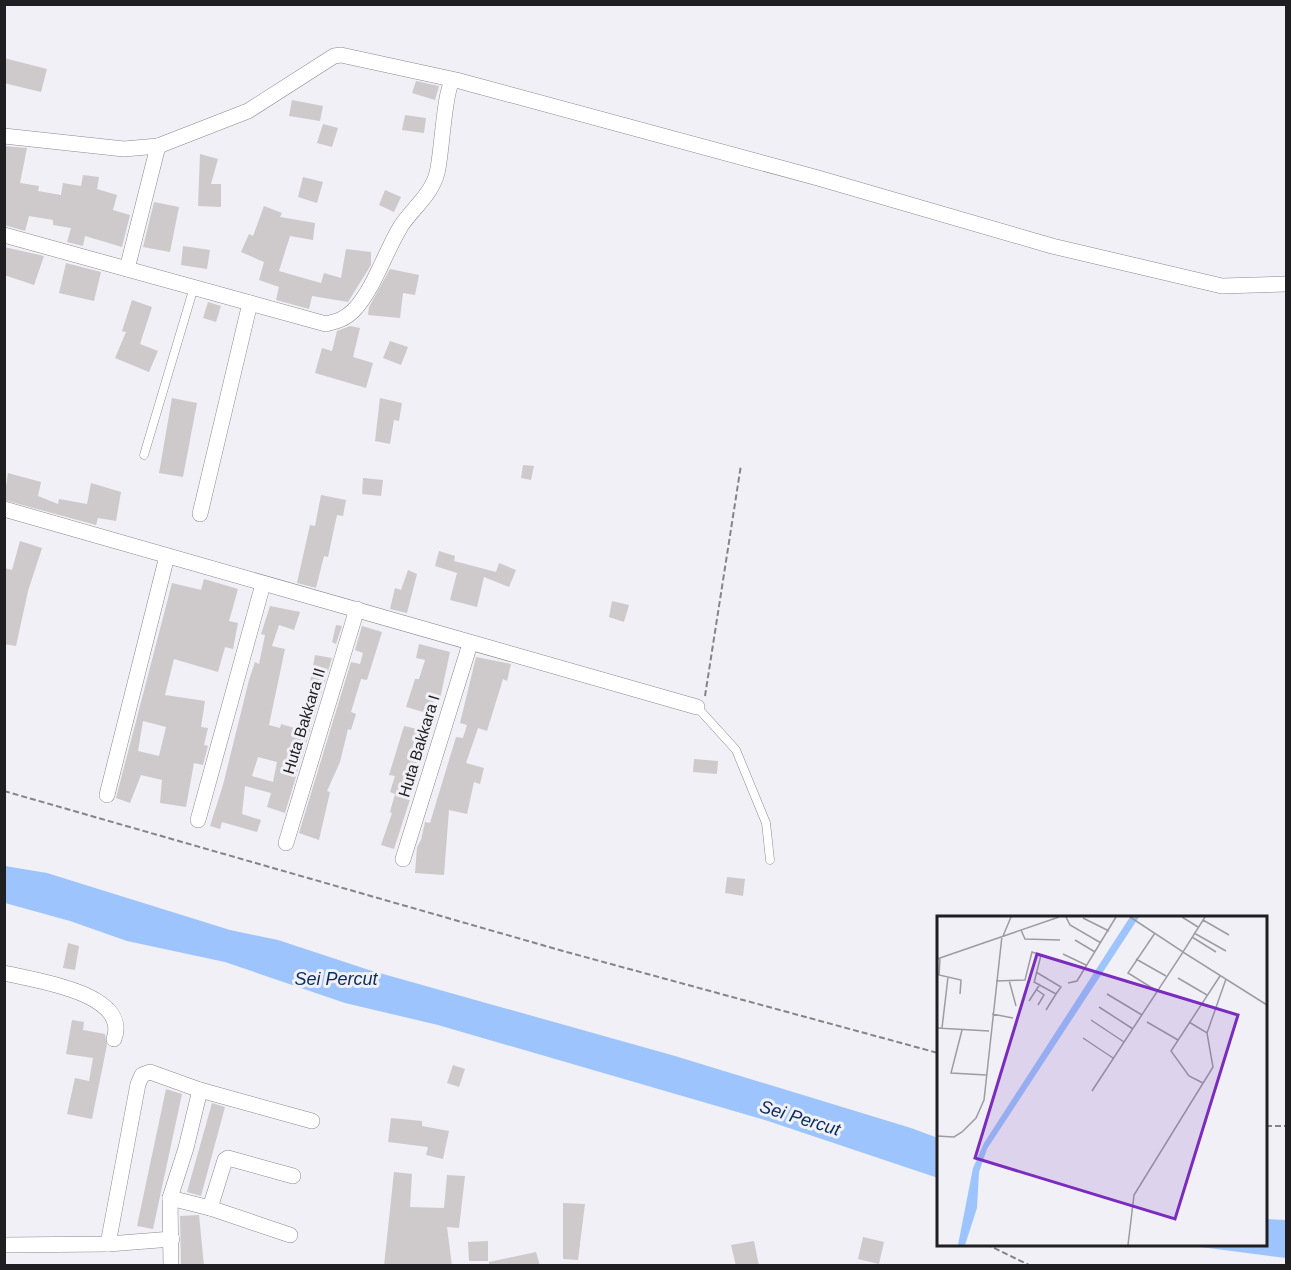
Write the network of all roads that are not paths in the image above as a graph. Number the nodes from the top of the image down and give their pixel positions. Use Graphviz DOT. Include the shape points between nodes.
graph roads {
  1 [pos="453,80"];
  2 [pos="4,136"];
  3 [pos="158,146"];
  4 [pos="4,235"];
  5 [pos="127,268"];
  6 [pos="1287,284"];
  7 [pos="194,287"];
  8 [pos="250,303"];
  9 [pos="144,455"];
  10 [pos="4,509"];
  11 [pos="200,514"];
  12 [pos="167,556"];
  13 [pos="263,584"];
  14 [pos="357,609"];
  15 [pos="470,644"];
  16 [pos="698,707"];
  17 [pos="107,795"];
  18 [pos="198,820"];
  19 [pos="286,843"];
  20 [pos="403,859"];
  21 [pos="770,860"];
  22 [pos="4,973"];
  23 [pos="114,1039"];
  24 [pos="200,1090"];
  25 [pos="312,1121"];
  26 [pos="293,1176"];
  27 [pos="170,1198"];
  28 [pos="210,1208"];
  29 [pos="290,1235"];
  30 [pos="172,1239"];
  31 [pos="108,1244"];
  32 [pos="4,1245"];
  33 [pos="171,1266"];
  1 -- 3 [label="street" via="334,56 248,111"];
  1 -- 6 [label="street" via="818,178 1052,246 1222,286"];
  1 -- 8 [label="street" via="447,94 437,176 402,226 355,309 342,320 326,324"];
  2 -- 3 [label="street" via="124,149"];
  3 -- 5 [label="street"];
  4 -- 5 [label="street"];
  5 -- 7 [label="street"];
  7 -- 8 [label="street"];
  7 -- 9 [label="lane"];
  8 -- 11 [label="street"];
  10 -- 12 [label="street"];
  12 -- 13 [label="street"];
  12 -- 17 [label="street"];
  13 -- 14 [label="street"];
  13 -- 18 [label="street"];
  14 -- 15 [label="street"];
  14 -- 19 [label="street, Huta Bakkara II"];
  15 -- 16 [label="street"];
  15 -- 20 [label="street, Huta Bakkara I"];
  16 -- 21 [label="lane" via="736,750 766,823"];
  22 -- 23 [label="street" via="87,993 115,1017 118,1028"];
  24 -- 25 [label="street"];
  24 -- 27 [label="street"];
  24 -- 31 [label="street" via="150,1072 142,1075"];
  26 -- 28 [label="street" via="228,1158"];
  27 -- 28 [label="street"];
  27 -- 30 [label="street"];
  28 -- 29 [label="street"];
  30 -- 31 [label="street"];
  30 -- 33 [label="street"];
  31 -- 32 [label="street"];
}
